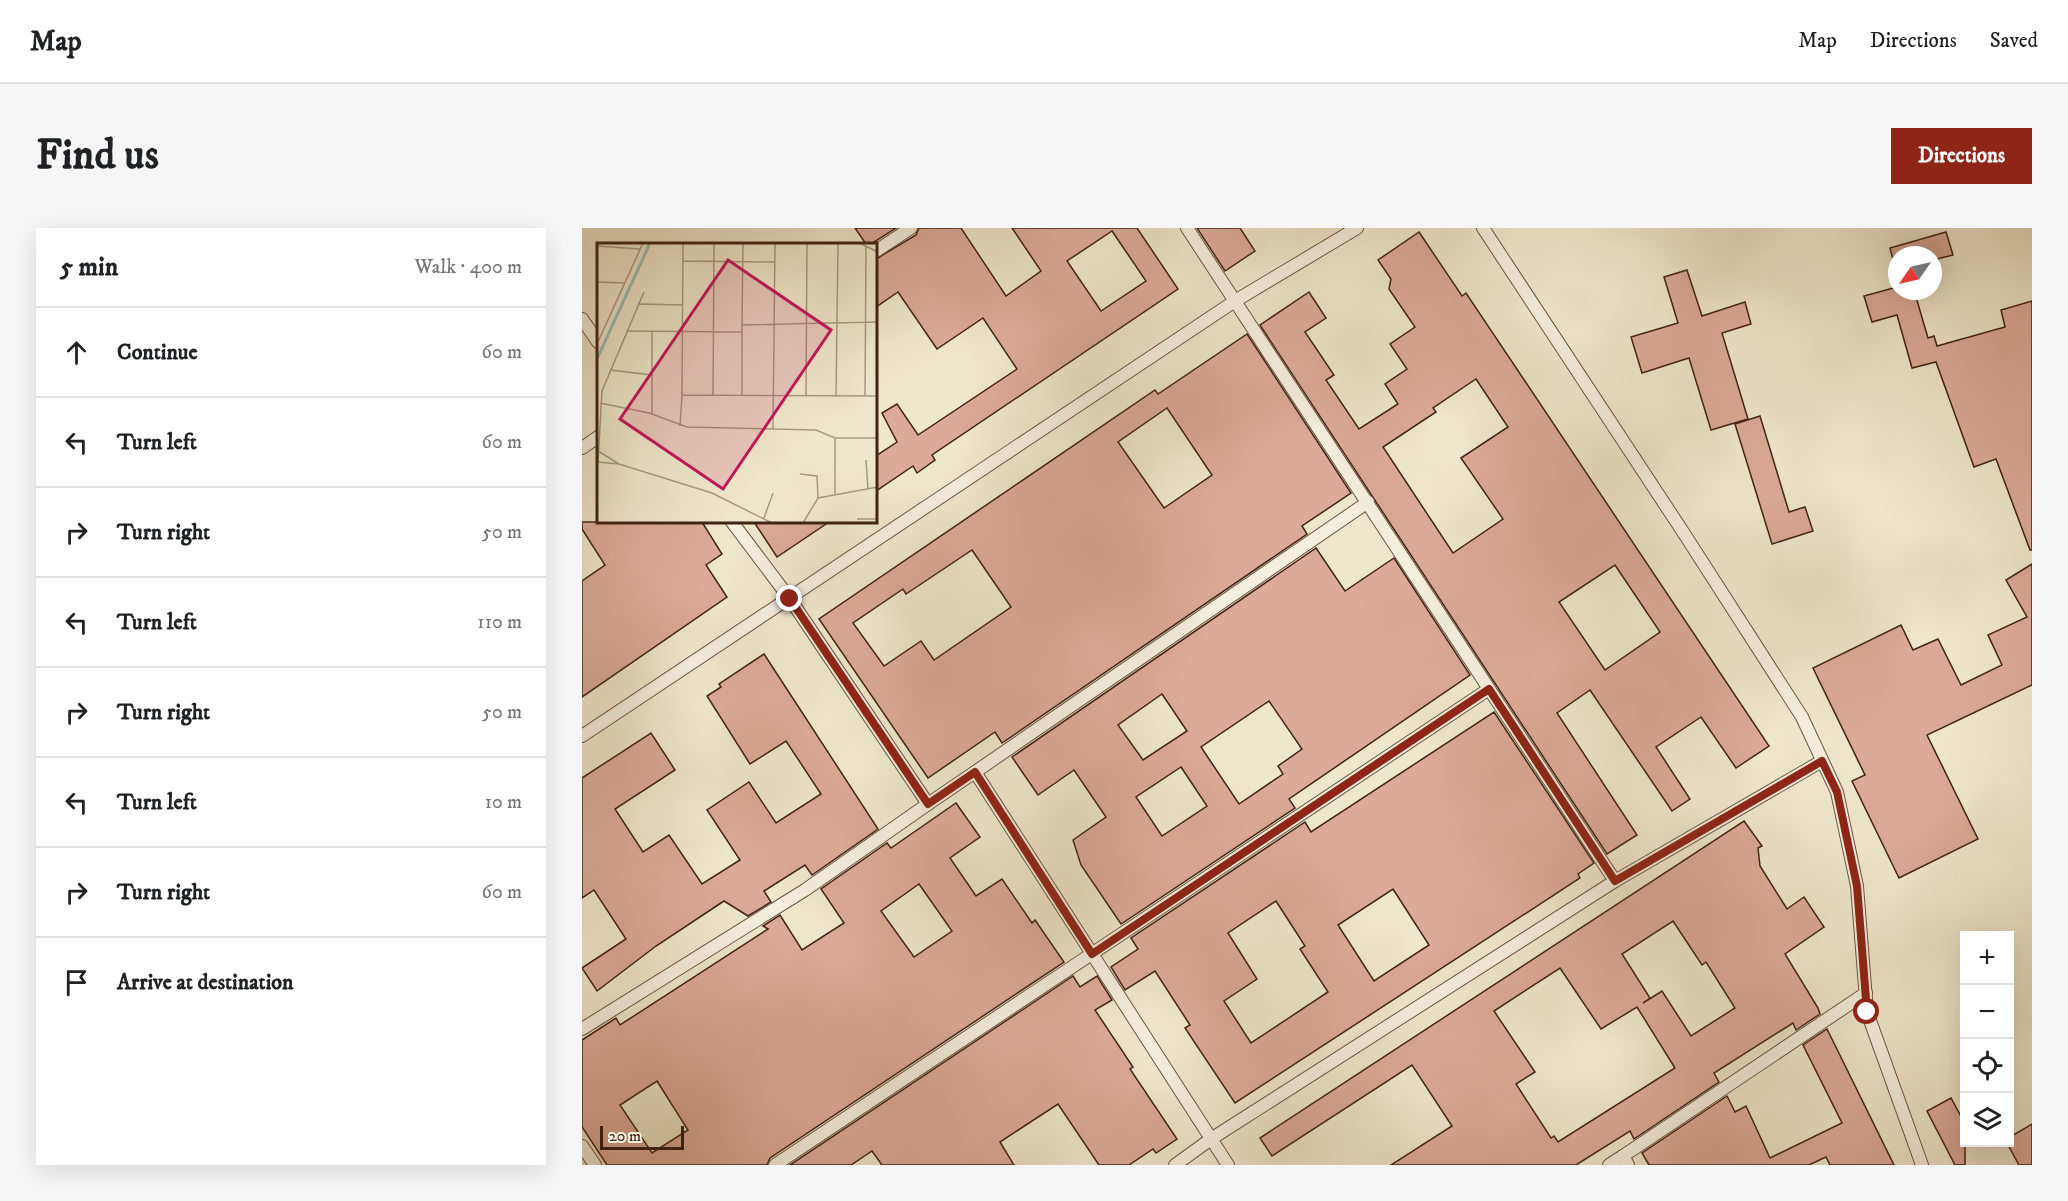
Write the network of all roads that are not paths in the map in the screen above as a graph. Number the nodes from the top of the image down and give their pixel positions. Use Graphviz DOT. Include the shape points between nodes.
graph roads {
  1 [pos="910,228"];
  2 [pos="1188,228"];
  3 [pos="1357,228"];
  4 [pos="1483,228"];
  5 [pos="878,250"];
  6 [pos="1235,300"];
  7 [pos="582,319"];
  8 [pos="597,341"];
  9 [pos="597,438"];
  10 [pos="582,448"];
  11 [pos="1368,502"];
  12 [pos="734,524"];
  13 [pos="790,599"];
  14 [pos="1489,689"];
  15 [pos="582,736"];
  16 [pos="1822,761"];
  17 [pos="975,772"];
  18 [pos="928,804"];
  19 [pos="1615,881"];
  20 [pos="1092,954"];
  21 [pos="1866,993"];
  22 [pos="582,1029"];
  23 [pos="1211,1139"];
  24 [pos="582,1146"];
  25 [pos="1626,1160"];
  26 [pos="594,1165"];
  27 [pos="775,1165"];
  28 [pos="1175,1165"];
  29 [pos="1228,1165"];
  30 [pos="1609,1165"];
  31 [pos="1922,1165"];
  1 -- 5 [label="lane"];
  2 -- 6 [label="lane"];
  3 -- 6 [label="lane"];
  4 -- 16 [label="lane" via="1796,707"];
  6 -- 11 [label="lane"];
  6 -- 13 [label="lane"];
  7 -- 8 [label="lane"];
  9 -- 10 [label="lane"];
  11 -- 14 [label="lane"];
  11 -- 17 [label="lane"];
  12 -- 13 [label="lane"];
  13 -- 15 [label="lane"];
  13 -- 18 [label="lane"];
  14 -- 19 [label="lane"];
  14 -- 20 [label="lane"];
  16 -- 19 [label="lane"];
  16 -- 21 [label="lane" via="1837,792 1857,886"];
  17 -- 18 [label="lane"];
  17 -- 20 [label="lane"];
  18 -- 22 [label="lane" via="805,890"];
  19 -- 23 [label="lane"];
  20 -- 23 [label="lane"];
  20 -- 27 [label="lane"];
  21 -- 25 [label="lane"];
  21 -- 31 [label="lane" via="1867,1012"];
  23 -- 28 [label="lane"];
  23 -- 29 [label="lane"];
  24 -- 26 [label="lane"];
  25 -- 30 [label="lane"];
}
